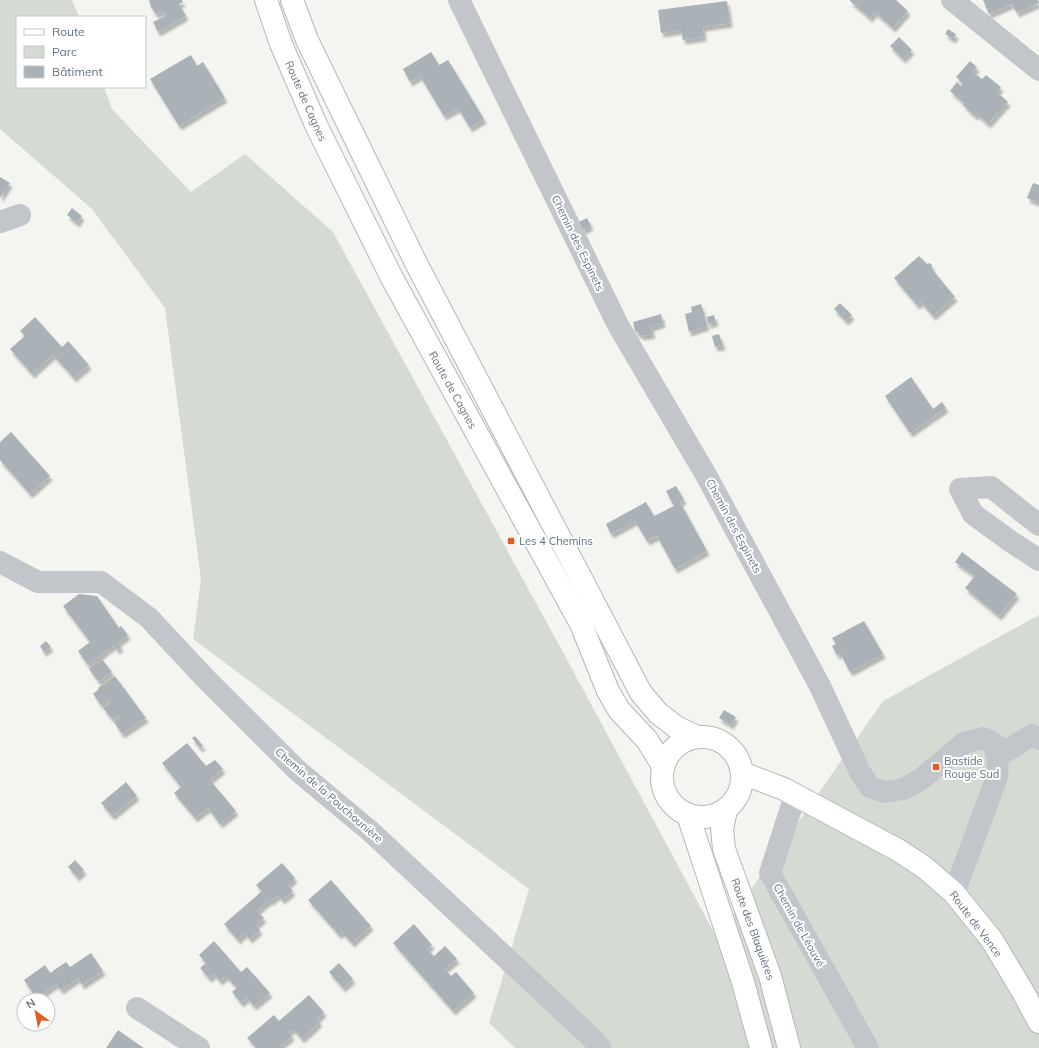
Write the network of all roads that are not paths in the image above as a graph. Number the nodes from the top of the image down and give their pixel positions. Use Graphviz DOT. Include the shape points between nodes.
graph roads {
  1 [pos="266,0"];
  2 [pos="292,0"];
  3 [pos="459,0"];
  4 [pos="952,0"];
  5 [pos="1039,70"];
  6 [pos="1039,524"];
  7 [pos="1039,560"];
  8 [pos="0,562"];
  9 [pos="697,737"];
  10 [pos="1039,739"];
  11 [pos="993,743"];
  12 [pos="663,766"];
  13 [pos="742,773"];
  14 [pos="790,793"];
  15 [pos="732,802"];
  16 [pos="688,815"];
  17 [pos="954,893"];
  18 [pos="136,1008"];
  19 [pos="1039,1022"];
  20 [pos="199,1048"];
  21 [pos="600,1048"];
  22 [pos="761,1048"];
  23 [pos="789,1048"];
  24 [pos="868,1048"];
  1 -- 12 [label="main road, Route de Cagnes" via="281,44 316,125 392,278 581,624 608,691 619,710 647,740"];
  2 -- 9 [label="main road" via="307,40 416,263 641,693 658,713 676,727"];
  3 -- 11 [label="street, Chemin des Espinets" via="618,325 706,475 820,686 860,772 870,787 884,792 903,789 920,780 964,743 983,738"];
  4 -- 5 [label="street"];
  6 -- 7 [label="street" via="991,487 960,489 973,514"];
  8 -- 21 [label="street, Chemin de la Pouchounière" via="38,582 101,582 149,618 298,771 370,831"];
  9 -- 12 [label="main road" via="685,740 676,747"];
  9 -- 13 [label="main road" via="710,737 732,750 739,760"];
  10 -- 11 [label="street, Chemin des Espinets" via="1032,735 1005,752"];
  11 -- 17 [label="street" via="998,759 997,777"];
  12 -- 16 [label="main road" via="662,781 666,795 675,807"];
  13 -- 14 [label="main road, Route de Vence"];
  13 -- 15 [label="main road" via="742,780"];
  14 -- 15 [label="main road" via="754,792"];
  14 -- 17 [label="main road, Route de Vence" via="898,850 924,866"];
  14 -- 24 [label="street, Chemin de Léouvé" via="770,873"];
  15 -- 16 [label="main road" via="714,816 701,818"];
  15 -- 23 [label="main road, Route des Blaquières" via="722,829 724,849 770,976"];
  16 -- 22 [label="main road" via="743,982"];
  17 -- 19 [label="main road, Route de Vence" via="992,940"];
  18 -- 20 [label="street"];
}
